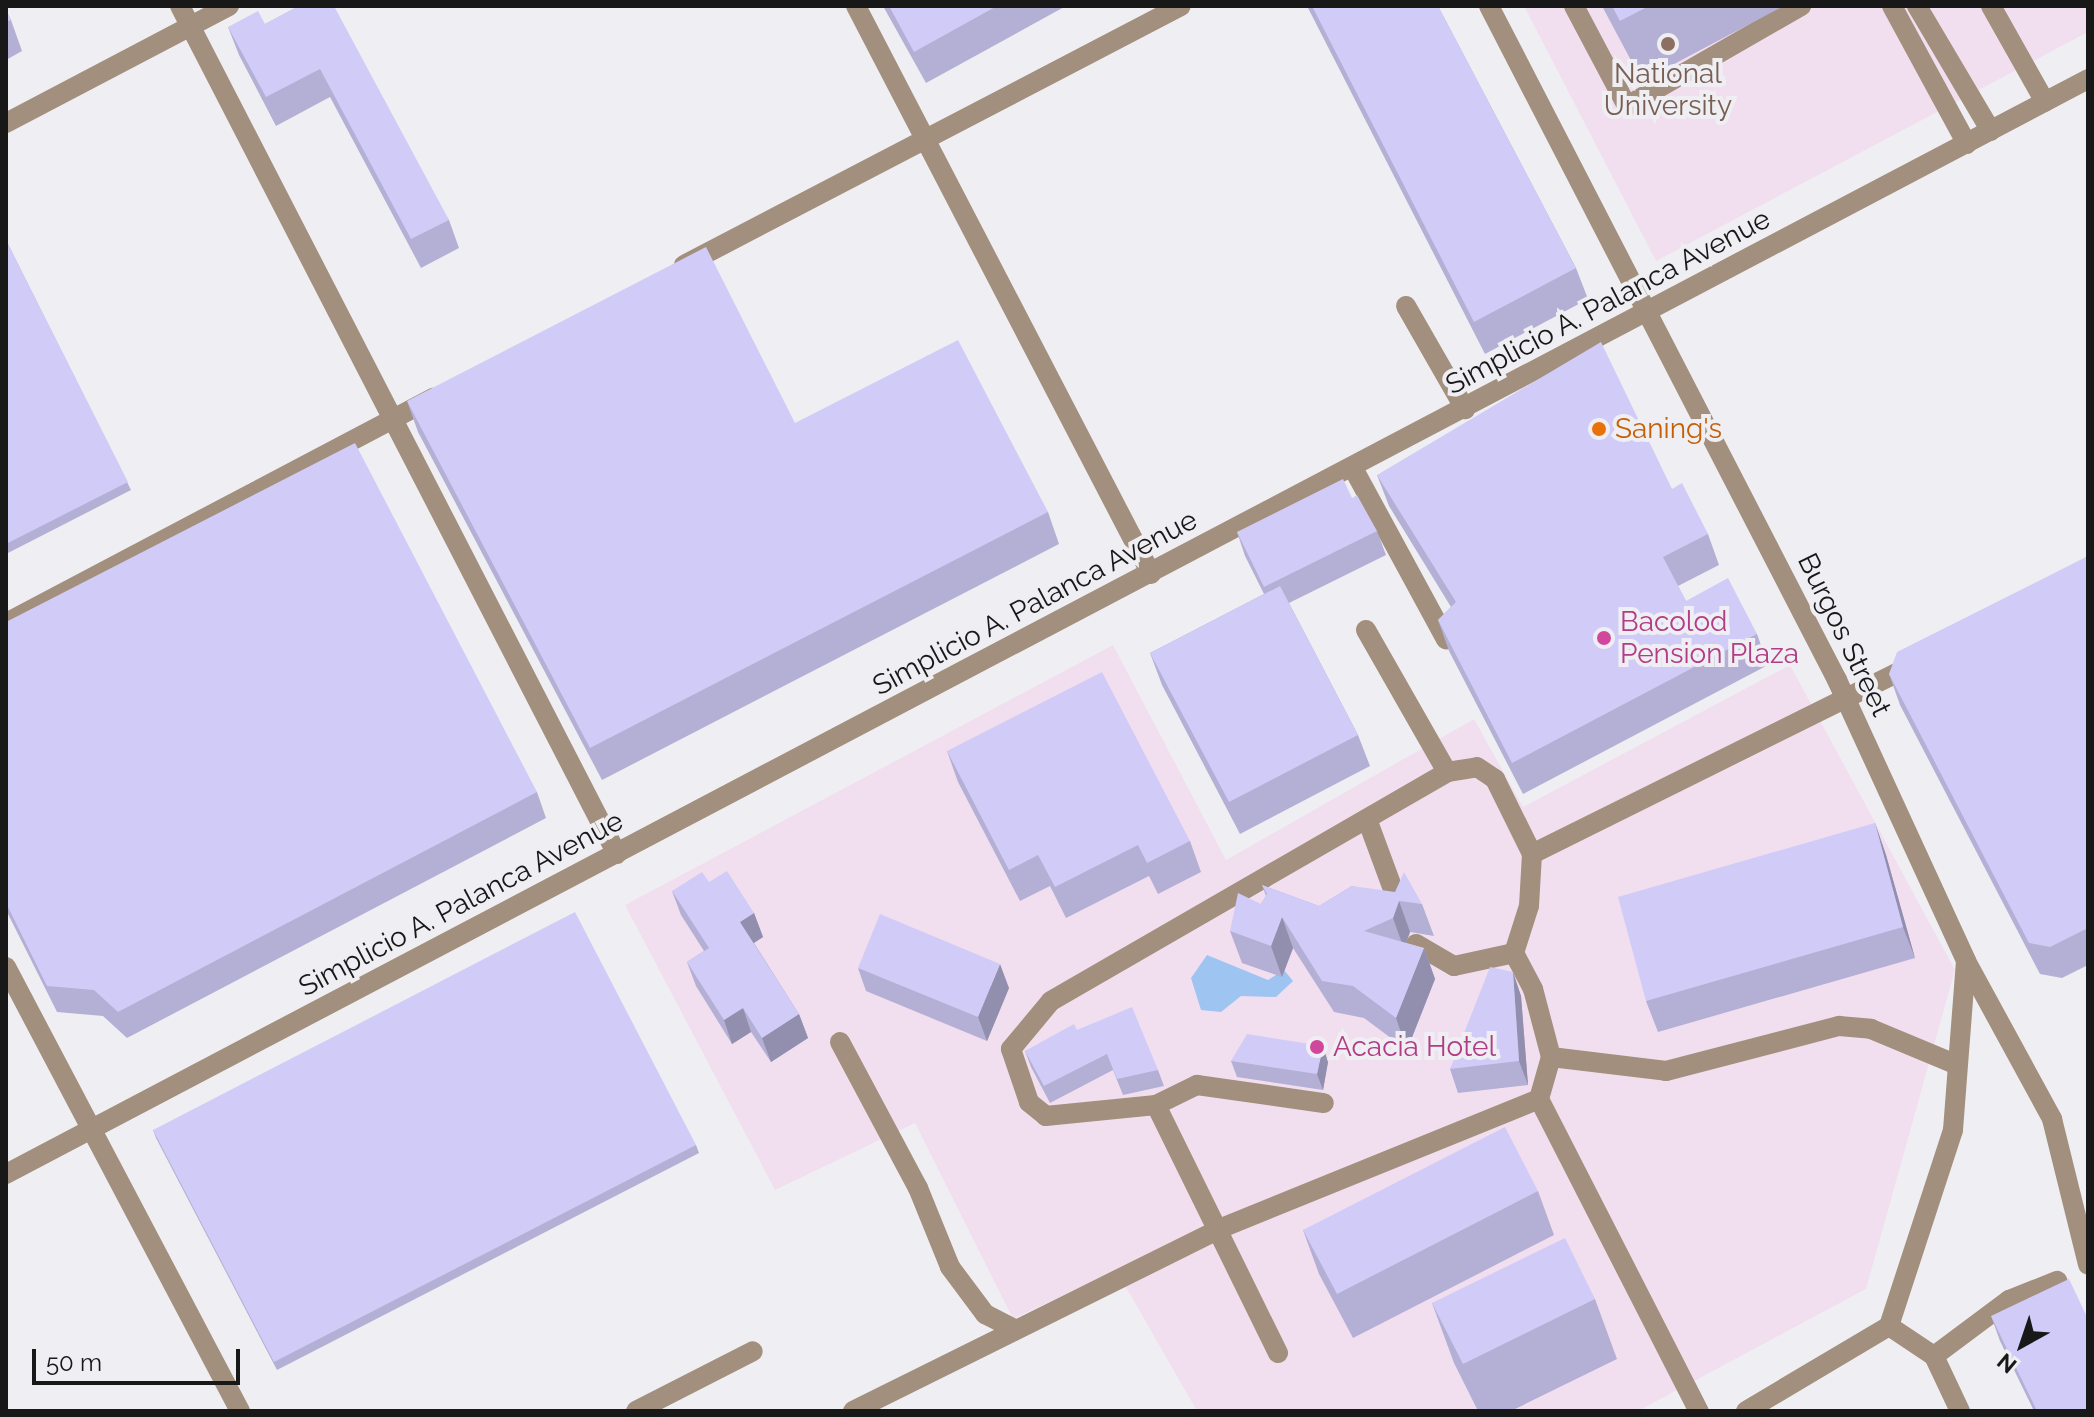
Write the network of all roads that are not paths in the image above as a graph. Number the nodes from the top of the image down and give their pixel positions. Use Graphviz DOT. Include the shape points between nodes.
graph roads {
  1 [pos="180,6"];
  2 [pos="229,6"];
  3 [pos="856,6"];
  4 [pos="1181,6"];
  5 [pos="1489,6"];
  6 [pos="1574,6"];
  7 [pos="1801,6"];
  8 [pos="1892,6"];
  9 [pos="1917,6"];
  10 [pos="1991,6"];
  11 [pos="190,26"];
  12 [pos="2088,79"];
  13 [pos="2045,102"];
  14 [pos="6,123"];
  15 [pos="1991,131"];
  16 [pos="926,137"];
  17 [pos="1967,144"];
  18 [pos="660,278"];
  19 [pos="1406,306"];
  20 [pos="1649,313"];
  21 [pos="450,389"];
  22 [pos="1465,409"];
  23 [pos="394,418"];
  24 [pos="1353,468"];
  25 [pos="1151,574"];
  26 [pos="6,623"];
  27 [pos="1366,630"];
  28 [pos="1446,639"];
  29 [pos="1934,653"];
  30 [pos="1846,698"];
  31 [pos="1447,772"];
  32 [pos="1367,819"];
  33 [pos="617,854"];
  34 [pos="1532,854"];
  35 [pos="1401,911"];
  36 [pos="1416,944"];
  37 [pos="1514,953"];
  38 [pos="1966,961"];
  39 [pos="6,967"];
  40 [pos="840,1042"];
  41 [pos="1551,1057"];
  42 [pos="1955,1064"];
  43 [pos="1539,1099"];
  44 [pos="1324,1103"];
  45 [pos="1156,1105"];
  46 [pos="91,1129"];
  47 [pos="6,1174"];
  48 [pos="1219,1229"];
  49 [pos="2088,1265"];
  50 [pos="2057,1281"];
  51 [pos="1889,1326"];
  52 [pos="1013,1328"];
  53 [pos="753,1351"];
  54 [pos="1278,1353"];
  55 [pos="1934,1356"];
  56 [pos="240,1411"];
  57 [pos="636,1411"];
  58 [pos="853,1411"];
  59 [pos="1699,1411"];
  60 [pos="1746,1411"];
  61 [pos="1960,1411"];
  1 -- 11 [label="street"];
  2 -- 11 [label="street"];
  3 -- 16 [label="street"];
  4 -- 16 [label="street"];
  5 -- 20 [label="street, Burgos Street"];
  6 -- 7 [label="street" via="1627,106"];
  8 -- 17 [label="street"];
  9 -- 15 [label="street"];
  10 -- 13 [label="street"];
  11 -- 14 [label="street"];
  11 -- 23 [label="street"];
  12 -- 13 [label="street, Simplicio A. Palanca Avenue"];
  13 -- 15 [label="street, Simplicio A. Palanca Avenue"];
  15 -- 17 [label="street, Simplicio A. Palanca Avenue"];
  16 -- 18 [label="street"];
  16 -- 25 [label="street"];
  17 -- 20 [label="street, Simplicio A. Palanca Avenue"];
  19 -- 22 [label="street"];
  20 -- 22 [label="street, Simplicio A. Palanca Avenue"];
  20 -- 30 [label="street, Burgos Street"];
  21 -- 23 [label="street"];
  22 -- 24 [label="street, Simplicio A. Palanca Avenue"];
  23 -- 26 [label="street"];
  23 -- 33 [label="street"];
  24 -- 25 [label="street, Simplicio A. Palanca Avenue"];
  24 -- 28 [label="street"];
  25 -- 33 [label="street, Simplicio A. Palanca Avenue"];
  27 -- 31 [label="street"];
  29 -- 30 [label="street"];
  30 -- 34 [label="street"];
  30 -- 38 [label="street, Burgos Street"];
  31 -- 32 [label="street"];
  31 -- 34 [label="street" via="1477,767 1495,779"];
  32 -- 35 [label="street"];
  32 -- 45 [label="street" via="1051,1001 1011,1049 1024,1092 1046,1116"];
  33 -- 46 [label="street, Simplicio A. Palanca Avenue"];
  34 -- 37 [label="street" via="1529,906"];
  36 -- 37 [label="street" via="1454,966"];
  37 -- 41 [label="street" via="1533,989"];
  38 -- 42 [label="street"];
  38 -- 49 [label="street, Burgos Street" via="2052,1119"];
  39 -- 46 [label="street"];
  40 -- 52 [label="street" via="956,1277 985,1314"];
  41 -- 42 [label="street" via="1666,1071 1839,1026 1871,1029"];
  41 -- 43 [label="street"];
  42 -- 51 [label="street" via="1953,1130"];
  43 -- 48 [label="street"];
  43 -- 59 [label="street"];
  44 -- 45 [label="street" via="1197,1085"];
  45 -- 48 [label="street"];
  46 -- 47 [label="street, Simplicio A. Palanca Avenue"];
  46 -- 56 [label="street"];
  48 -- 52 [label="street"];
  48 -- 54 [label="street"];
  50 -- 55 [label="street" via="2009,1300"];
  51 -- 55 [label="street"];
  51 -- 60 [label="street"];
  52 -- 58 [label="street"];
  53 -- 57 [label="street"];
  55 -- 61 [label="street"];
}
